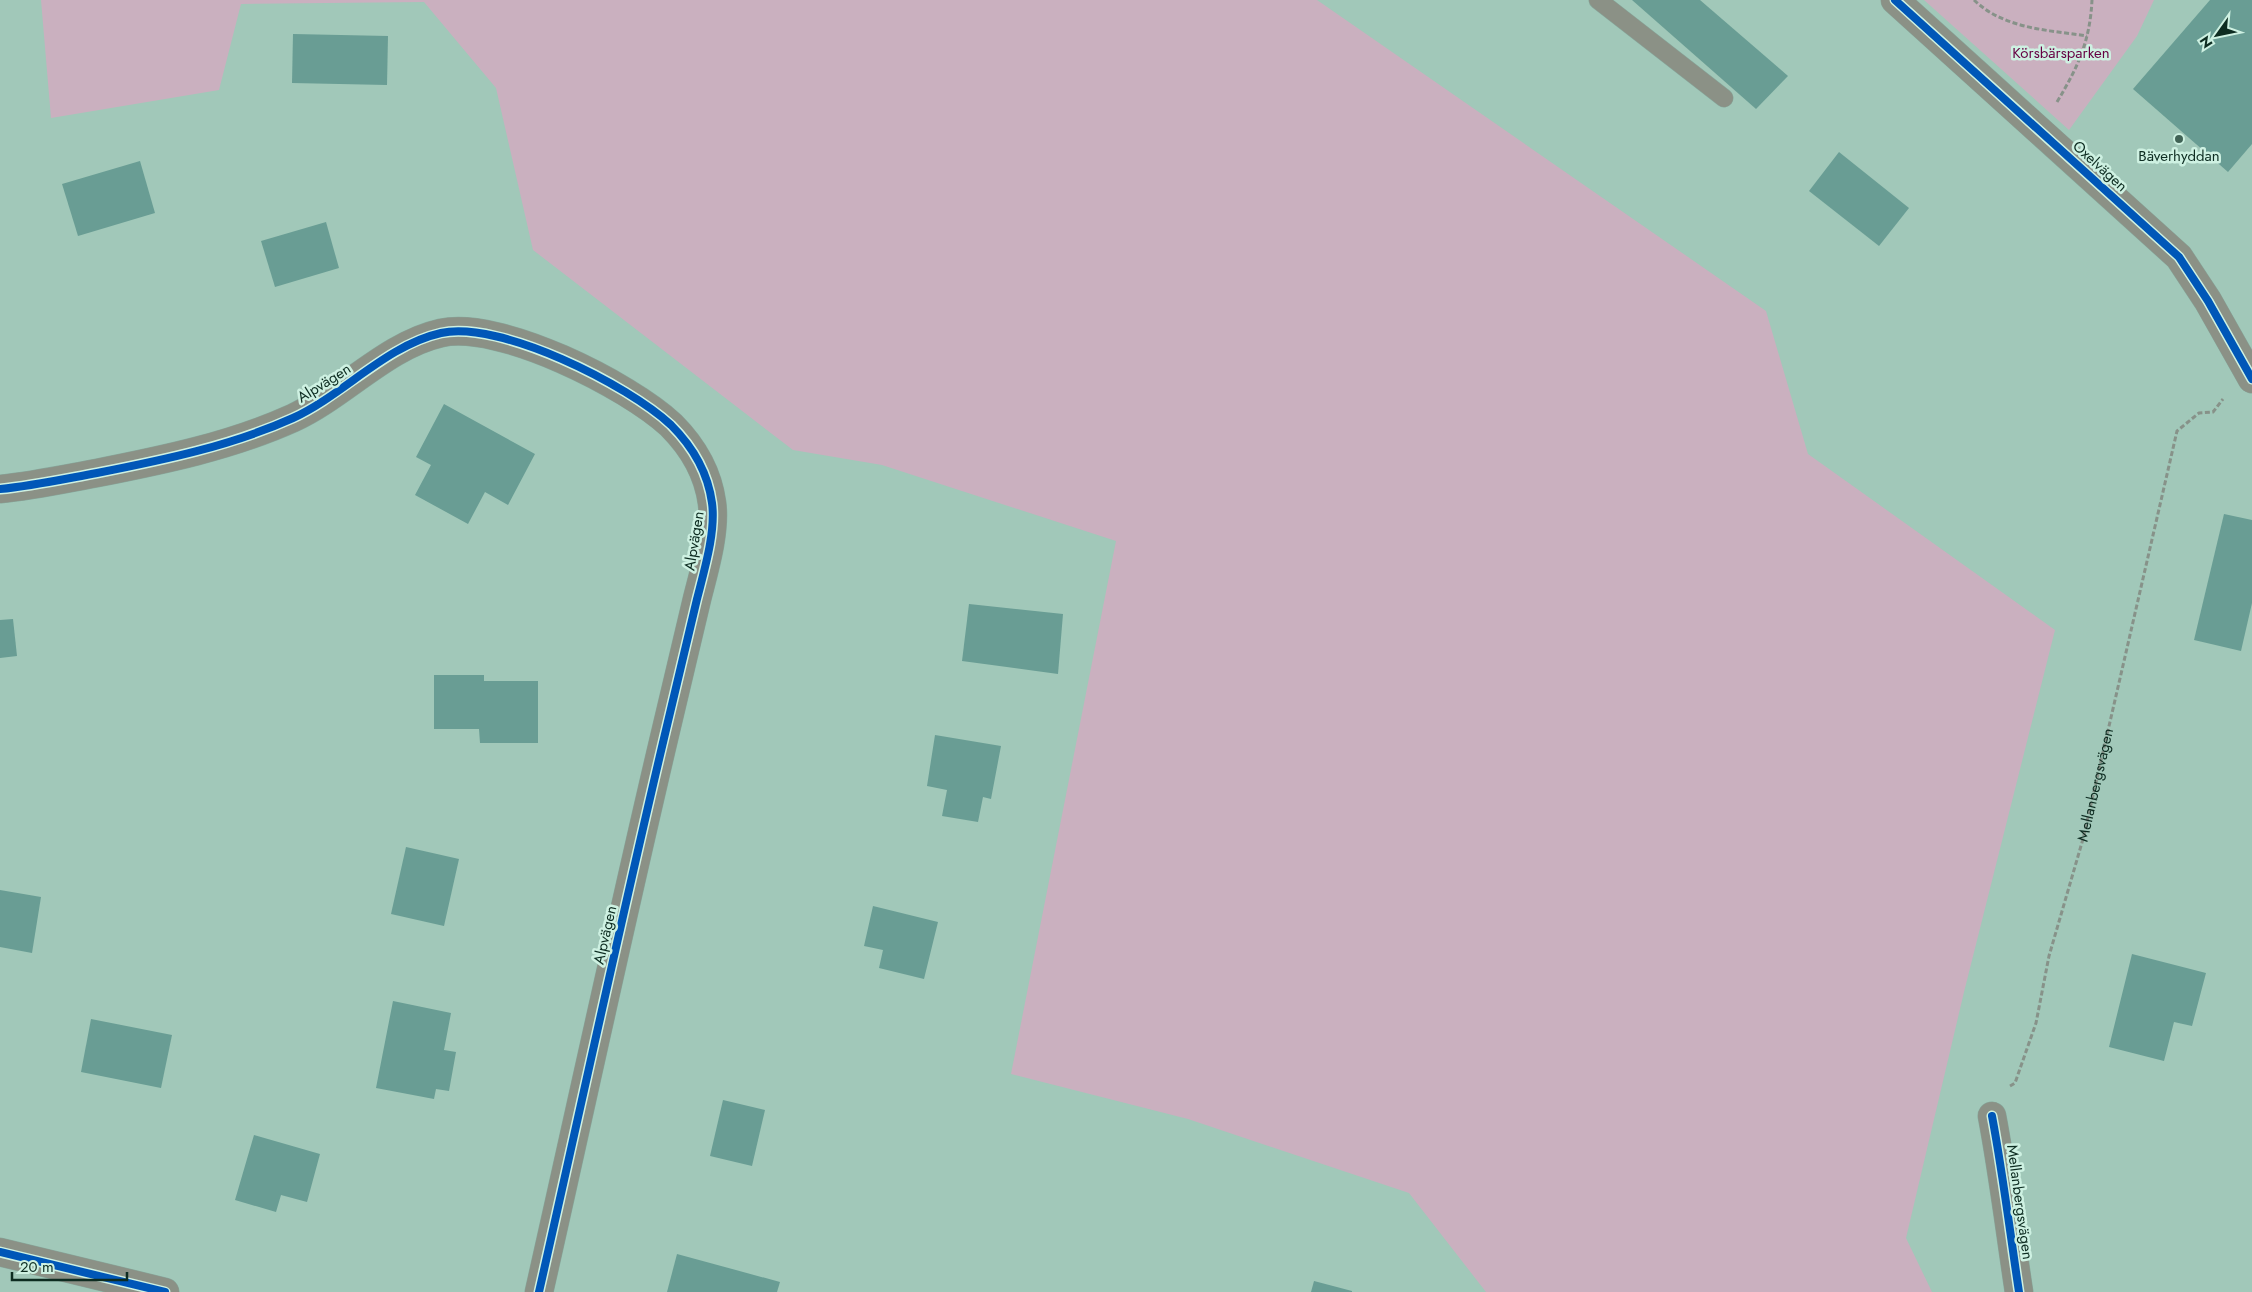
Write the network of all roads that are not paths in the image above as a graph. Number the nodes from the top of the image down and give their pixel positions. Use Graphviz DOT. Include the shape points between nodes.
graph roads {
  1 [pos="1598,0"];
  2 [pos="1895,0"];
  3 [pos="1724,98"];
  4 [pos="2252,379"];
  5 [pos="0,489"];
  6 [pos="1992,1116"];
  7 [pos="0,1252"];
  8 [pos="165,1292"];
  9 [pos="539,1292"];
  10 [pos="2019,1292"];
  1 -- 3 [label="lane"];
  2 -- 4 [label="street, Oxelvägen" via="2179,257 2208,300"];
  5 -- 9 [label="street, Alpvägen" via="150,463 224,444 295,417 409,344 442,333 470,332 506,339 604,380 640,401 672,426 694,454 707,479 713,507 708,552"];
  6 -- 10 [label="street, Mellanbergsvägen"];
  7 -- 8 [label="street"];
}
